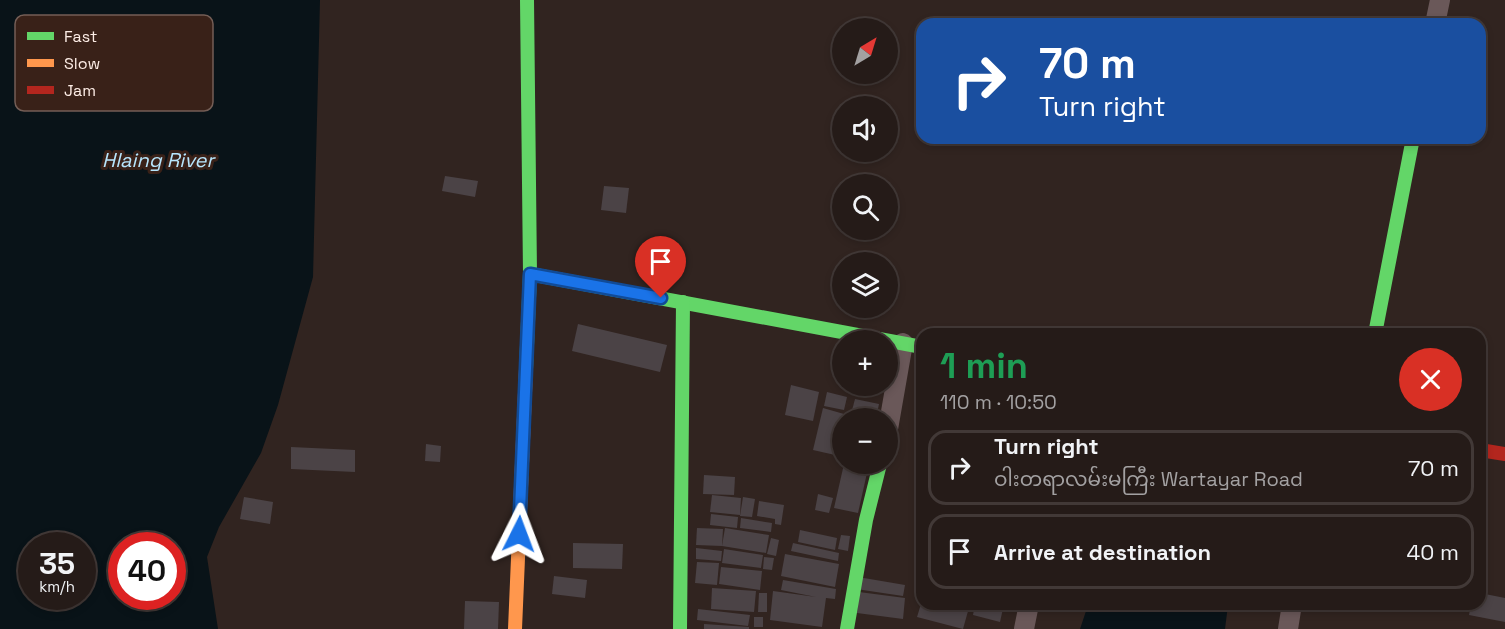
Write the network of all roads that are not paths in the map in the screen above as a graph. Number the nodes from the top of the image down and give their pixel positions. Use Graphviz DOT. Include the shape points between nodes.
graph roads {
  1 [pos="527,0"];
  2 [pos="1440,0"];
  3 [pos="1436,18"];
  4 [pos="1412,144"];
  5 [pos="530,274"];
  6 [pos="683,302"];
  7 [pos="1377,328"];
  8 [pos="913,345"];
  9 [pos="894,408"];
  10 [pos="1486,451"];
  11 [pos="1505,454"];
  12 [pos="878,474"];
  13 [pos="1028,610"];
  14 [pos="1291,610"];
  15 [pos="515,629"];
  16 [pos="680,629"];
  17 [pos="847,629"];
  18 [pos="1024,629"];
  19 [pos="1287,629"];
  1 -- 5 [label="street"];
  2 -- 3 [label="street"];
  4 -- 7 [label="street"];
  5 -- 6 [label="street"];
  5 -- 15 [label="street"];
  6 -- 8 [label="street"];
  6 -- 16 [label="street"];
  8 -- 9 [label="street"];
  10 -- 11 [label="street"];
  12 -- 17 [label="street"];
  13 -- 18 [label="street"];
  14 -- 19 [label="street"];
}
